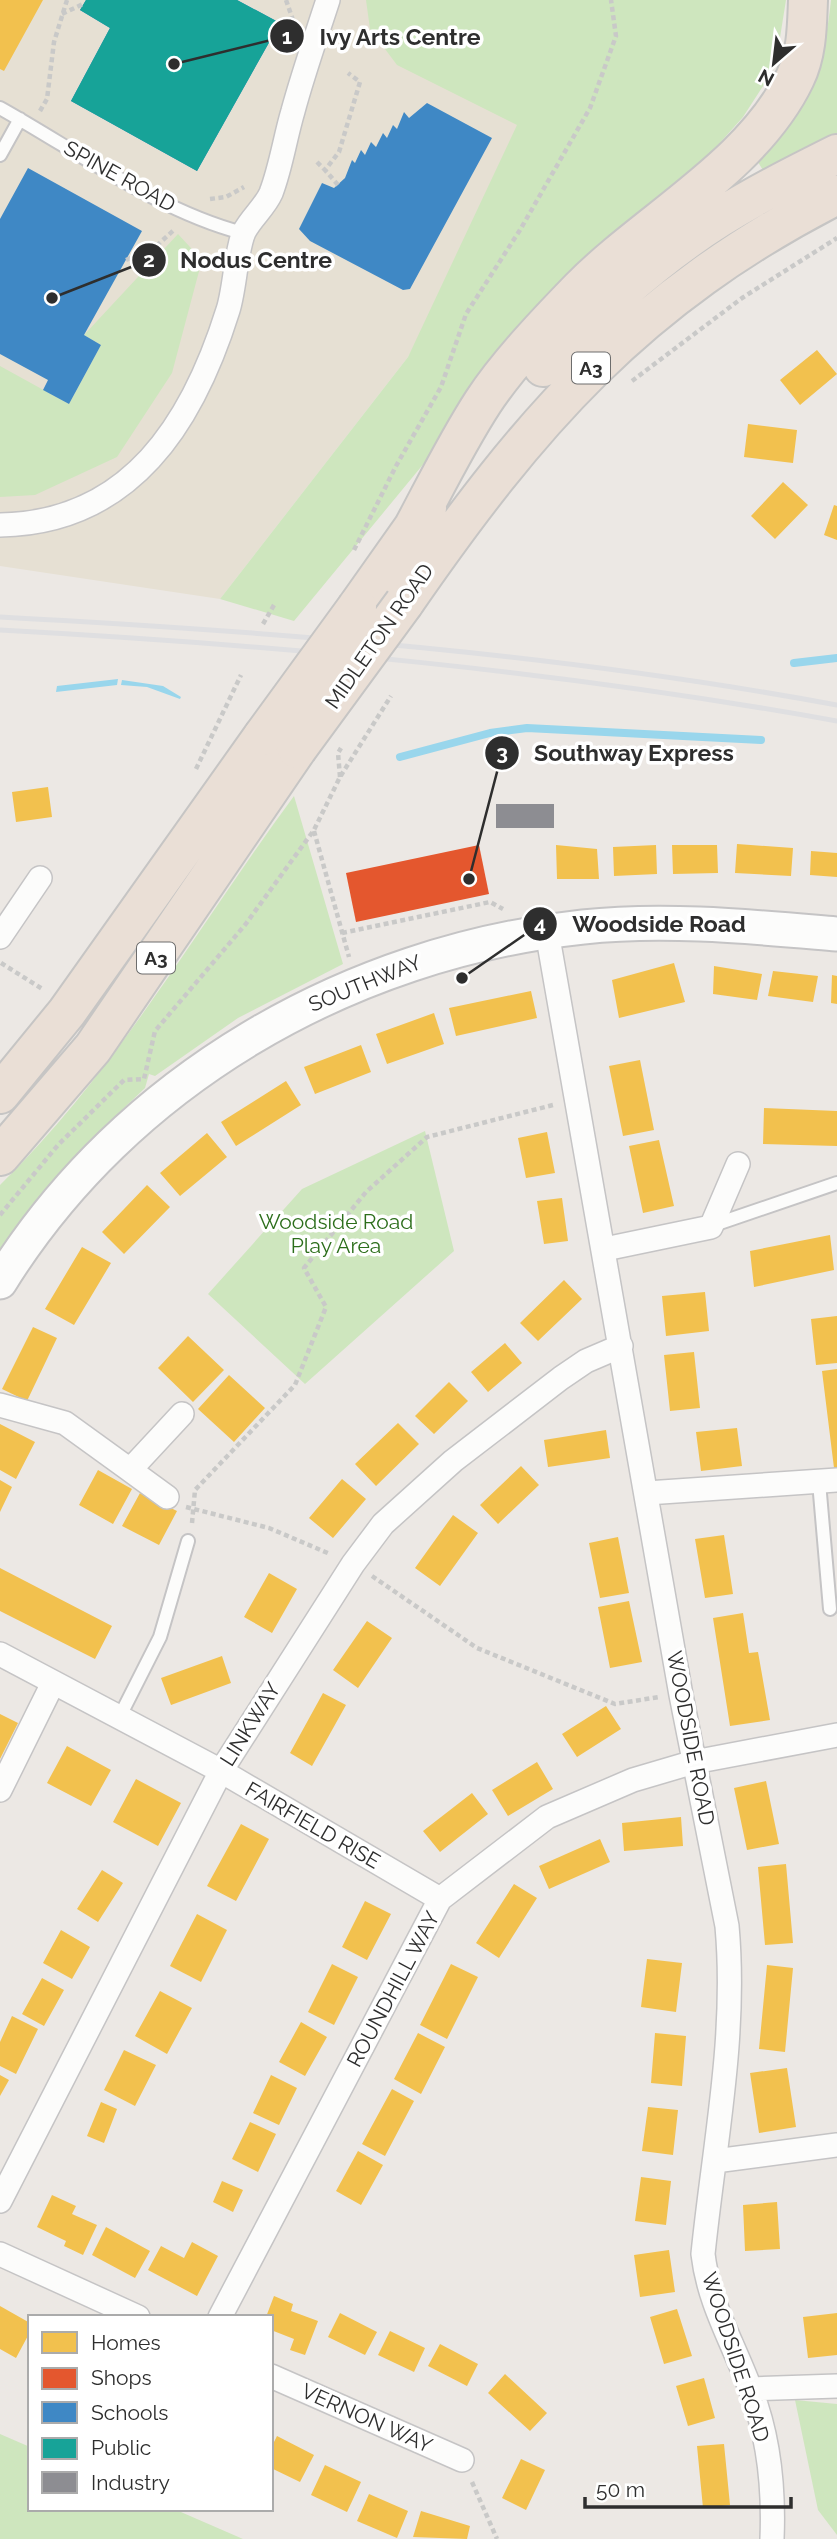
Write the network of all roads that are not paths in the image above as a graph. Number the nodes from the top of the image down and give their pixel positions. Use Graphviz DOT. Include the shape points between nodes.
graph roads {
  1 [pos="328,0"];
  2 [pos="808,0"];
  3 [pos="0,108"];
  4 [pos="20,119"];
  5 [pos="837,154"];
  6 [pos="0,155"];
  7 [pos="837,195"];
  8 [pos="243,233"];
  9 [pos="0,525"];
  10 [pos="413,528"];
  11 [pos="280,743"];
  12 [pos="40,878"];
  13 [pos="547,932"];
  14 [pos="837,934"];
  15 [pos="0,937"];
  16 [pos="0,1094"];
  17 [pos="0,1156"];
  18 [pos="738,1164"];
  19 [pos="837,1183"];
  20 [pos="711,1227"];
  21 [pos="605,1249"];
  22 [pos="0,1282"];
  23 [pos="621,1346"];
  24 [pos="0,1405"];
  25 [pos="182,1414"];
  26 [pos="130,1470"];
  27 [pos="828,1481"];
  28 [pos="647,1493"];
  29 [pos="167,1497"];
  30 [pos="188,1541"];
  31 [pos="830,1609"];
  32 [pos="0,1654"];
  33 [pos="53,1684"];
  34 [pos="120,1716"];
  35 [pos="837,1735"];
  36 [pos="694,1762"];
  37 [pos="220,1771"];
  38 [pos="0,1790"];
  39 [pos="440,1899"];
  40 [pos="837,2145"];
  41 [pos="715,2161"];
  42 [pos="0,2201"];
  43 [pos="0,2254"];
  44 [pos="134,2315"];
  45 [pos="221,2315"];
  46 [pos="273,2377"];
  47 [pos="837,2386"];
  48 [pos="751,2389"];
  49 [pos="462,2460"];
  50 [pos="772,2539"];
  1 -- 8 [label="street" via="270,194"];
  2 -- 10 [label="highway" via="807,37 796,77 763,127 580,289 525,351 484,400"];
  3 -- 4 [label="lane, SPINE ROAD"];
  4 -- 6 [label="lane"];
  4 -- 8 [label="lane, SPINE ROAD" via="160,200 208,224"];
  5 -- 10 [label="highway, MIDLETON ROAD / A3" via="718,218 607,304 511,402"];
  7 -- 11 [label="highway, MIDLETON ROAD / A3, bridge" via="708,270 612,347 511,456 404,603"];
  8 -- 9 [label="street" via="228,309 212,355 193,401 167,442 139,470 76,511"];
  10 -- 11 [label="highway, MIDLETON ROAD / A3, bridge" via="357,607"];
  11 -- 16 [label="highway, MIDLETON ROAD / A3"];
  11 -- 17 [label="highway, MIDLETON ROAD / A3" via="93,1048"];
  12 -- 15 [label="street"];
  13 -- 14 [label="street, SOUTHWAY" via="622,925"];
  13 -- 21 [label="street, WOODSIDE ROAD"];
  13 -- 22 [label="street, SOUTHWAY" via="461,948 391,970 302,1009 251,1038 131,1126 41,1222"];
  18 -- 20 [label="street"];
  19 -- 20 [label="lane"];
  20 -- 21 [label="street"];
  21 -- 23 [label="street, WOODSIDE ROAD"];
  23 -- 28 [label="street, WOODSIDE ROAD"];
  23 -- 37 [label="street, LINKWAY" via="561,1378 453,1461 383,1524"];
  24 -- 26 [label="street" via="65,1423"];
  25 -- 26 [label="street"];
  26 -- 29 [label="street"];
  27 -- 28 [label="street"];
  27 -- 31 [label="lane"];
  28 -- 36 [label="street, WOODSIDE ROAD"];
  30 -- 34 [label="lane" via="160,1637"];
  32 -- 33 [label="street, FAIRFIELD RISE"];
  33 -- 34 [label="street, FAIRFIELD RISE"];
  33 -- 38 [label="street"];
  34 -- 37 [label="street, FAIRFIELD RISE"];
  35 -- 36 [label="street, ROUNDHILL WAY"];
  36 -- 39 [label="street, ROUNDHILL WAY" via="633,1780 547,1817"];
  36 -- 41 [label="street, WOODSIDE ROAD" via="730,1961 727,2062"];
  37 -- 39 [label="street, FAIRFIELD RISE"];
  37 -- 42 [label="street, LINKWAY"];
  39 -- 45 [label="street, ROUNDHILL WAY"];
  40 -- 41 [label="street"];
  41 -- 48 [label="street, WOODSIDE ROAD" via="703,2255 707,2286"];
  43 -- 44 [label="street"];
  46 -- 49 [label="street, VERNON WAY"];
  47 -- 48 [label="street"];
  48 -- 50 [label="street, WOODSIDE ROAD" via="767,2453"];
}
